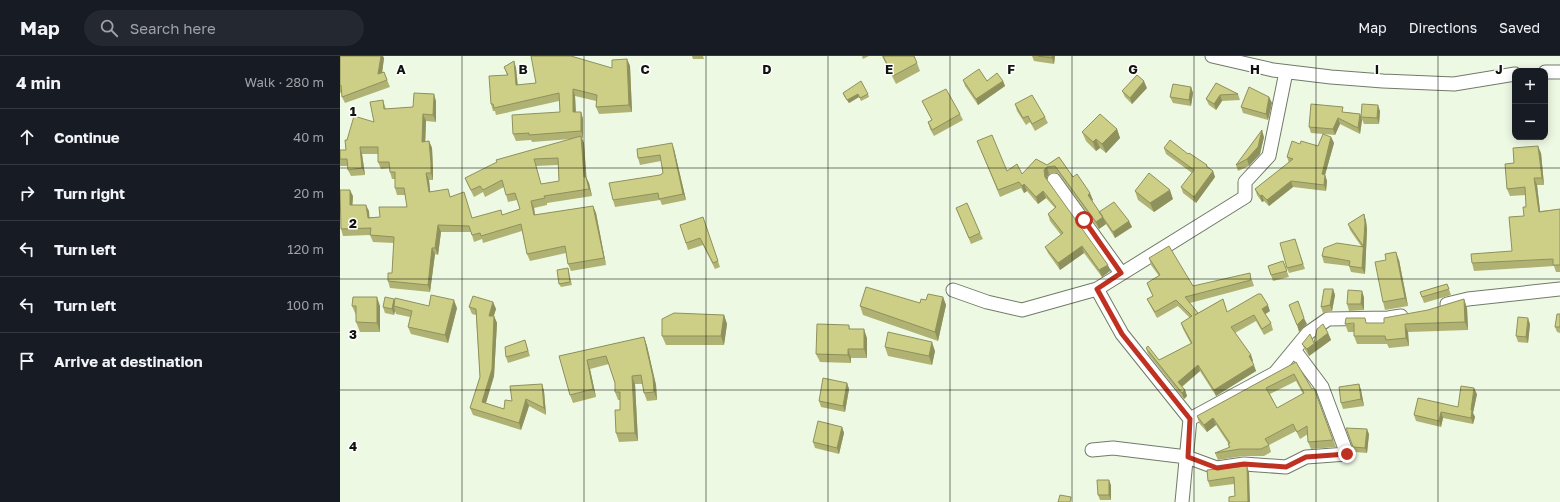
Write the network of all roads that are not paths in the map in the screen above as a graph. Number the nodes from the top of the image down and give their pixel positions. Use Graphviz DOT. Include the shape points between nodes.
graph roads {
  1 [pos="1212,56"];
  2 [pos="1286,72"];
  3 [pos="1548,72"];
  4 [pos="1560,72"];
  5 [pos="1512,74"];
  6 [pos="1054,180"];
  7 [pos="1121,273"];
  8 [pos="1097,289"];
  9 [pos="1560,289"];
  10 [pos="953,290"];
  11 [pos="1435,308"];
  12 [pos="1415,313"];
  13 [pos="1295,351"];
  14 [pos="1190,419"];
  15 [pos="1092,450"];
  16 [pos="1188,457"];
  17 [pos="1182,502"];
  1 -- 2 [label="street"];
  2 -- 5 [label="street" via="1454,84"];
  2 -- 7 [label="street" via="1269,156 1245,182 1245,197"];
  3 -- 4 [label="street"];
  6 -- 7 [label="street"];
  7 -- 8 [label="street"];
  8 -- 10 [label="street" via="1022,310 987,302"];
  8 -- 14 [label="street" via="1122,334"];
  9 -- 11 [label="street" via="1468,298"];
  12 -- 13 [label="street" via="1388,318 1328,319 1308,333"];
  13 -- 14 [label="street" via="1275,373"];
  13 -- 16 [label="street" via="1322,387 1347,454 1306,457 1286,467 1244,464 1217,468"];
  14 -- 16 [label="street"];
  15 -- 16 [label="street" via="1113,448"];
  16 -- 17 [label="street"];
}
